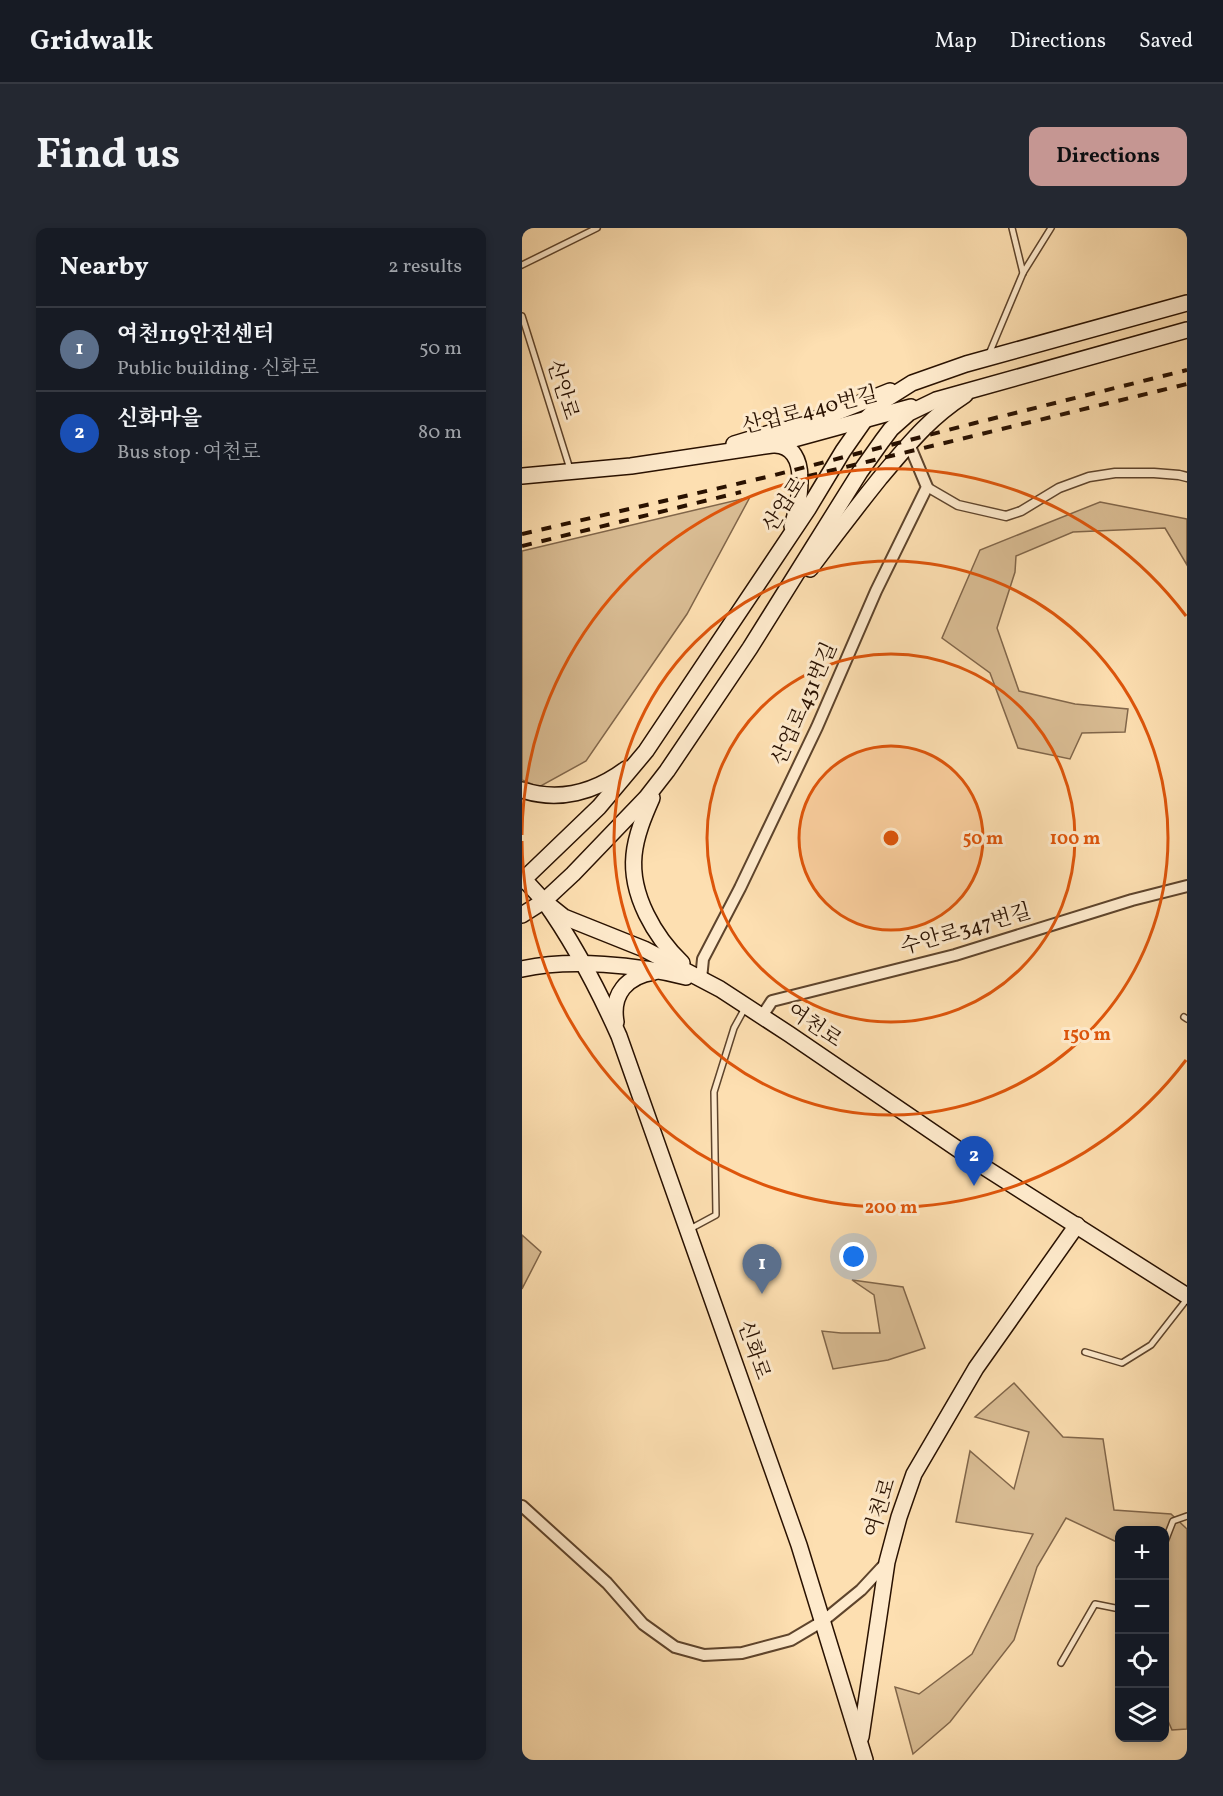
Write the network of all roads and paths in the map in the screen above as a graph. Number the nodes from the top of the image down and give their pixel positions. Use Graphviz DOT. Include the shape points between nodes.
graph roads {
  1 [pos="597,228"];
  2 [pos="1012,228"];
  3 [pos="1051,228"];
  4 [pos="522,265"];
  5 [pos="1023,273"];
  6 [pos="1187,303"];
  7 [pos="522,316"];
  8 [pos="1187,330"];
  9 [pos="987,359"];
  10 [pos="912,383"];
  11 [pos="992,384"];
  12 [pos="936,400"];
  13 [pos="835,413"];
  14 [pos="864,421"];
  15 [pos="909,444"];
  16 [pos="772,445"];
  17 [pos="694,456"];
  18 [pos="860,472"];
  19 [pos="571,473"];
  20 [pos="522,476"];
  21 [pos="1187,477"];
  22 [pos="927,487"];
  23 [pos="789,538"];
  24 [pos="750,648"];
  25 [pos="646,751"];
  26 [pos="667,771"];
  27 [pos="522,790"];
  28 [pos="523,880"];
  29 [pos="1187,886"];
  30 [pos="544,901"];
  31 [pos="522,915"];
  32 [pos="522,921"];
  33 [pos="583,965"];
  34 [pos="522,969"];
  35 [pos="666,972"];
  36 [pos="701,979"];
  37 [pos="720,989"];
  38 [pos="746,1006"];
  39 [pos="762,1016"];
  40 [pos="619,1036"];
  41 [pos="1077,1225"];
  42 [pos="689,1230"];
  43 [pos="1187,1297"];
  44 [pos="1085,1352"];
  45 [pos="522,1506"];
  46 [pos="1187,1516"];
  47 [pos="1169,1531"];
  48 [pos="887,1562"];
  49 [pos="1115,1608"];
  50 [pos="823,1622"];
  51 [pos="1061,1663"];
  52 [pos="860,1742"];
  53 [pos="865,1760"];
  1 -- 4 [label="lane"];
  2 -- 5 [label="lane"];
  3 -- 5 [label="lane"];
  5 -- 9 [label="lane"];
  6 -- 9 [label="main road, 산업로"];
  7 -- 19 [label="lane, 산안로"];
  8 -- 11 [label="main road"];
  9 -- 10 [label="main road, 산업로"];
  10 -- 13 [label="main road, 산업로440번길"];
  10 -- 14 [label="main road, 산업로" via="885,400"];
  11 -- 12 [label="main road"];
  11 -- 15 [label="main road" via="951,405"];
  12 -- 14 [label="main road, 산업로440번길"];
  12 -- 18 [label="main road" via="899,421"];
  13 -- 14 [label="main road" via="850,414"];
  13 -- 17 [label="main road, 산업로440번길"];
  14 -- 16 [label="main road, 산업로440번길"];
  14 -- 18 [label="main road" via="872,429 874,439"];
  14 -- 23 [label="main road, 산업로"];
  15 -- 22 [label="street"];
  15 -- 24 [label="main road"];
  16 -- 17 [label="main road, 산업로440번길"];
  16 -- 23 [label="main road" via="790,450 799,465 799,493"];
  17 -- 19 [label="main road, 산업로440번길"];
  18 -- 24 [label="main road"];
  19 -- 20 [label="main road, 산업로440번길"];
  21 -- 22 [label="street" via="1125,473 1089,477 1006,516 958,505"];
  22 -- 36 [label="street, 산업로431번길" via="797,770 703,959"];
  23 -- 25 [label="main road, 산업로"];
  24 -- 26 [label="main road"];
  25 -- 27 [label="main road" via="617,776 587,790 549,796"];
  25 -- 28 [label="main road, 산업로" via="599,807"];
  26 -- 30 [label="main road" via="620,826"];
  26 -- 36 [label="main road" via="643,819 634,875 656,932 669,950"];
  28 -- 30 [label="main road, 여천로"];
  29 -- 39 [label="street, 수안로347번길" via="955,956 772,1001"];
  30 -- 31 [label="main road"];
  30 -- 32 [label="main road"];
  30 -- 33 [label="main road, 신화로"];
  30 -- 36 [label="main road, 여천로" via="564,916 644,949"];
  33 -- 34 [label="main road"];
  33 -- 35 [label="main road"];
  33 -- 40 [label="main road, 신화로"];
  35 -- 37 [label="main road"];
  35 -- 40 [label="main road" via="642,975 620,991 614,1007"];
  36 -- 37 [label="main road, 여천로"];
  37 -- 38 [label="main road, 여천로"];
  38 -- 39 [label="main road, 여천로"];
  38 -- 42 [label="lane" via="734,1028 714,1092 716,1215"];
  39 -- 41 [label="main road, 여천로" via="984,1167"];
  40 -- 42 [label="main road, 신화로"];
  41 -- 43 [label="main road, 여천로"];
  41 -- 48 [label="main road, 여천로" via="976,1368 914,1474"];
  42 -- 50 [label="main road, 신화로"];
  43 -- 44 [label="lane" via="1151,1345 1122,1363"];
  45 -- 50 [label="street" via="608,1583 643,1624 675,1647 705,1655 742,1653 791,1640"];
  46 -- 47 [label="lane" via="1173,1521"];
  48 -- 50 [label="street"];
  48 -- 52 [label="main road, 여천로"];
  49 -- 51 [label="lane" via="1095,1604"];
  50 -- 52 [label="main road, 신화로"];
  52 -- 53 [label="main road, 신화로"];
}
